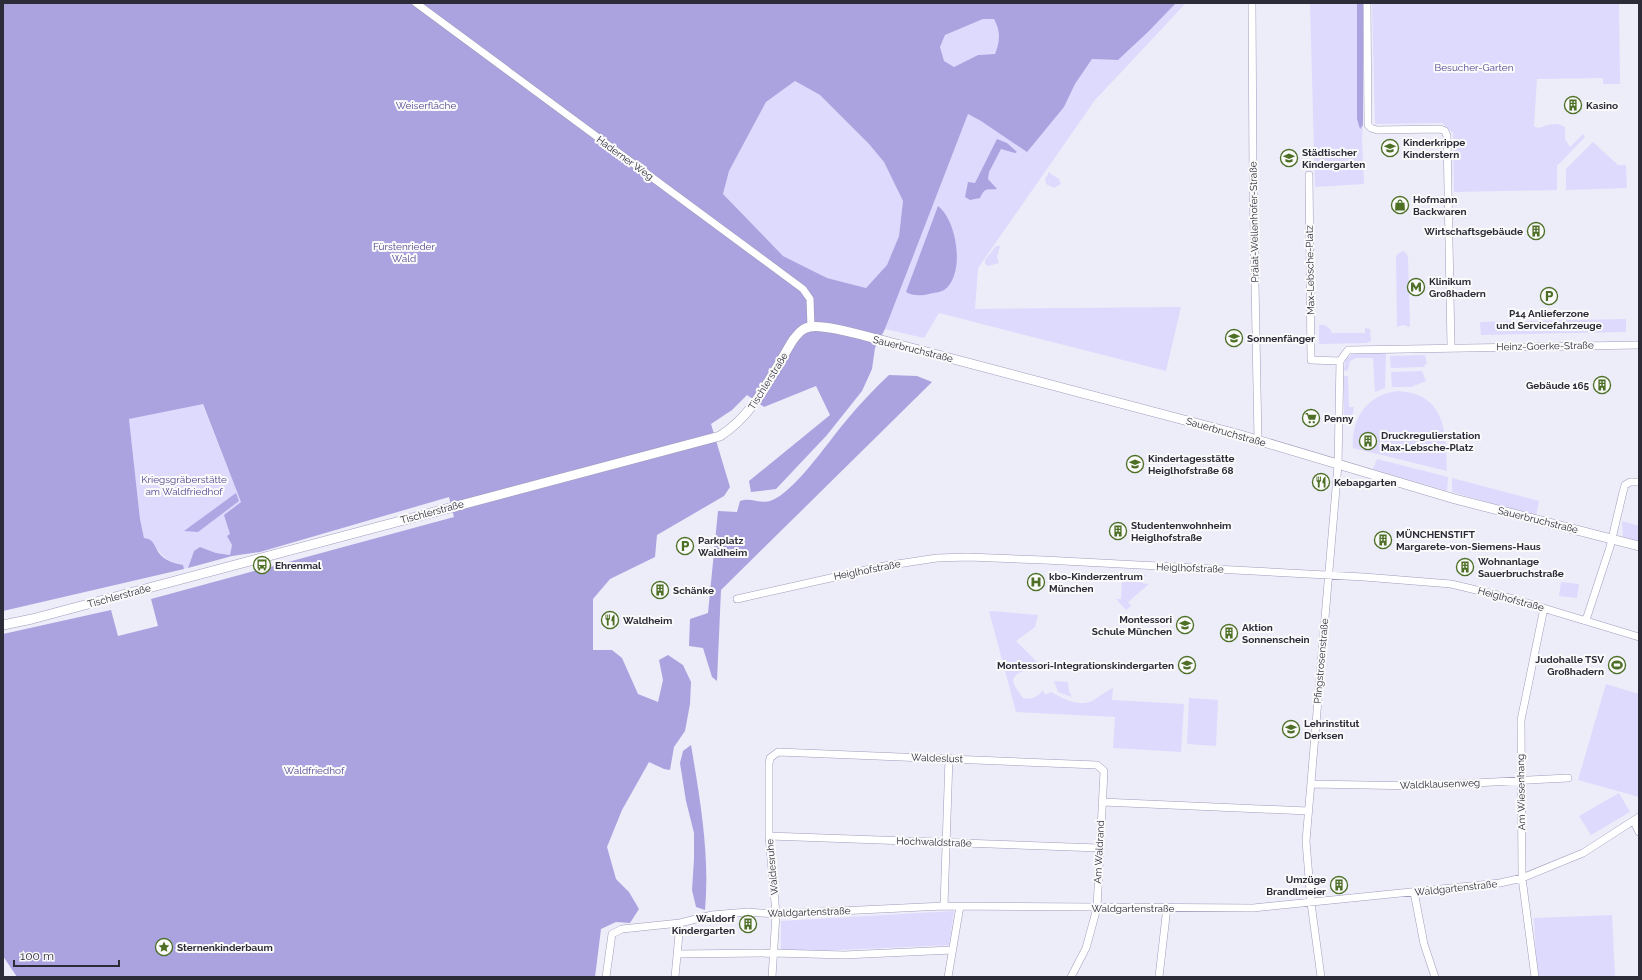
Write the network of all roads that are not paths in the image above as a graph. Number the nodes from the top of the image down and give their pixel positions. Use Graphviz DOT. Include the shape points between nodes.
graph roads {
  1 [pos="416,3"];
  2 [pos="1252,3"];
  3 [pos="1367,3"];
  4 [pos="1309,175"];
  5 [pos="811,327"];
  6 [pos="1639,345"];
  7 [pos="1451,348"];
  8 [pos="1340,361"];
  9 [pos="1258,440"];
  10 [pos="1338,465"];
  11 [pos="1639,482"];
  12 [pos="1612,539"];
  13 [pos="1639,546"];
  14 [pos="1328,575"];
  15 [pos="737,599"];
  16 [pos="1544,608"];
  17 [pos="1586,620"];
  18 [pos="3,625"];
  19 [pos="1639,637"];
  20 [pos="770,758"];
  21 [pos="949,758"];
  22 [pos="1104,771"];
  23 [pos="1568,778"];
  24 [pos="1522,781"];
  25 [pos="1311,784"];
  26 [pos="1102,802"];
  27 [pos="1308,811"];
  28 [pos="1636,820"];
  29 [pos="1639,832"];
  30 [pos="769,836"];
  31 [pos="945,843"];
  32 [pos="1099,848"];
  33 [pos="1522,878"];
  34 [pos="1414,892"];
  35 [pos="1311,904"];
  36 [pos="944,906"];
  37 [pos="960,906"];
  38 [pos="1167,907"];
  39 [pos="1097,908"];
  40 [pos="776,914"];
  41 [pos="680,923"];
  42 [pos="952,950"];
  43 [pos="775,953"];
  44 [pos="678,954"];
  45 [pos="606,977"];
  46 [pos="675,977"];
  47 [pos="772,977"];
  48 [pos="948,977"];
  49 [pos="1071,977"];
  50 [pos="1159,977"];
  51 [pos="1321,977"];
  52 [pos="1435,977"];
  53 [pos="1535,977"];
  1 -- 5 [label="street, Haderner Weg" via="803,289 810,299"];
  2 -- 9 [label="street, Prälat-Wellenhofer-Straße"];
  3 -- 7 [label="street" via="1368,124 1377,130 1440,129 1448,136"];
  4 -- 8 [label="street, Max-Lebsche-Platz" via="1311,360"];
  5 -- 9 [label="street, Sauerbruchstraße" via="885,342"];
  5 -- 18 [label="street, Tischlerstraße" via="800,332 793,340 752,407 720,436"];
  6 -- 7 [label="street, Heinz-Goerke-Straße"];
  7 -- 8 [label="street" via="1348,350"];
  8 -- 10 [label="street"];
  9 -- 10 [label="street, Sauerbruchstraße"];
  10 -- 12 [label="street, Sauerbruchstraße" via="1456,499"];
  10 -- 14 [label="street, Pfingstrosenstraße"];
  11 -- 12 [label="street" via="1625,485"];
  12 -- 13 [label="street, Sauerbruchstraße"];
  12 -- 17 [label="street"];
  14 -- 15 [label="street, Heiglhofstraße" via="1044,560 942,558 884,566"];
  14 -- 16 [label="street, Heiglhofstraße" via="1451,584"];
  14 -- 25 [label="street, Pfingstrosenstraße"];
  16 -- 17 [label="street, Heiglhofstraße"];
  16 -- 24 [label="street, Am Wiesenhang" via="1521,720"];
  17 -- 19 [label="street, Heiglhofstraße"];
  20 -- 21 [label="street, Waldeslust" via="778,752"];
  20 -- 30 [label="street, Waldesruhe"];
  21 -- 22 [label="street, Waldeslust" via="1097,765"];
  21 -- 31 [label="street"];
  22 -- 26 [label="street, Am Waldrand"];
  23 -- 24 [label="street, Waldklausenweg"];
  24 -- 25 [label="street, Waldklausenweg" via="1418,786"];
  24 -- 33 [label="street, Am Wiesenhang"];
  25 -- 27 [label="street, Pfingstrosenstraße"];
  26 -- 27 [label="street"];
  26 -- 32 [label="street, Am Waldrand"];
  27 -- 35 [label="street, Pfingstrosenstraße" via="1306,855"];
  28 -- 29 [label="street"];
  28 -- 33 [label="street, Waldgartenstraße" via="1583,854"];
  30 -- 31 [label="street, Hochwaldstraße"];
  30 -- 40 [label="street, Waldesruhe"];
  31 -- 32 [label="street, Hochwaldstraße"];
  31 -- 36 [label="street"];
  32 -- 39 [label="street, Am Waldrand"];
  33 -- 34 [label="street, Waldgartenstraße" via="1500,883"];
  33 -- 53 [label="street, Am Wiesenhang"];
  34 -- 35 [label="street, Waldgartenstraße"];
  34 -- 52 [label="street" via="1424,944"];
  35 -- 38 [label="street, Waldgartenstraße" via="1253,908"];
  35 -- 51 [label="street, Pfingstrosenstraße"];
  36 -- 37 [label="street, Waldgartenstraße"];
  36 -- 40 [label="street, Waldgartenstraße"];
  37 -- 39 [label="street, Waldgartenstraße"];
  37 -- 42 [label="street"];
  38 -- 39 [label="street, Waldgartenstraße"];
  38 -- 50 [label="street"];
  39 -- 49 [label="street, Am Waldrand" via="1086,948"];
  40 -- 41 [label="street, Waldgartenstraße" via="747,912 712,915"];
  40 -- 43 [label="street, Waldesruhe"];
  41 -- 44 [label="street"];
  41 -- 45 [label="street, Waldgartenstraße" via="622,929 612,934"];
  42 -- 43 [label="street" via="844,955"];
  42 -- 48 [label="street"];
  43 -- 44 [label="street"];
  43 -- 47 [label="street, Waldesruhe"];
  44 -- 46 [label="street"];
}
